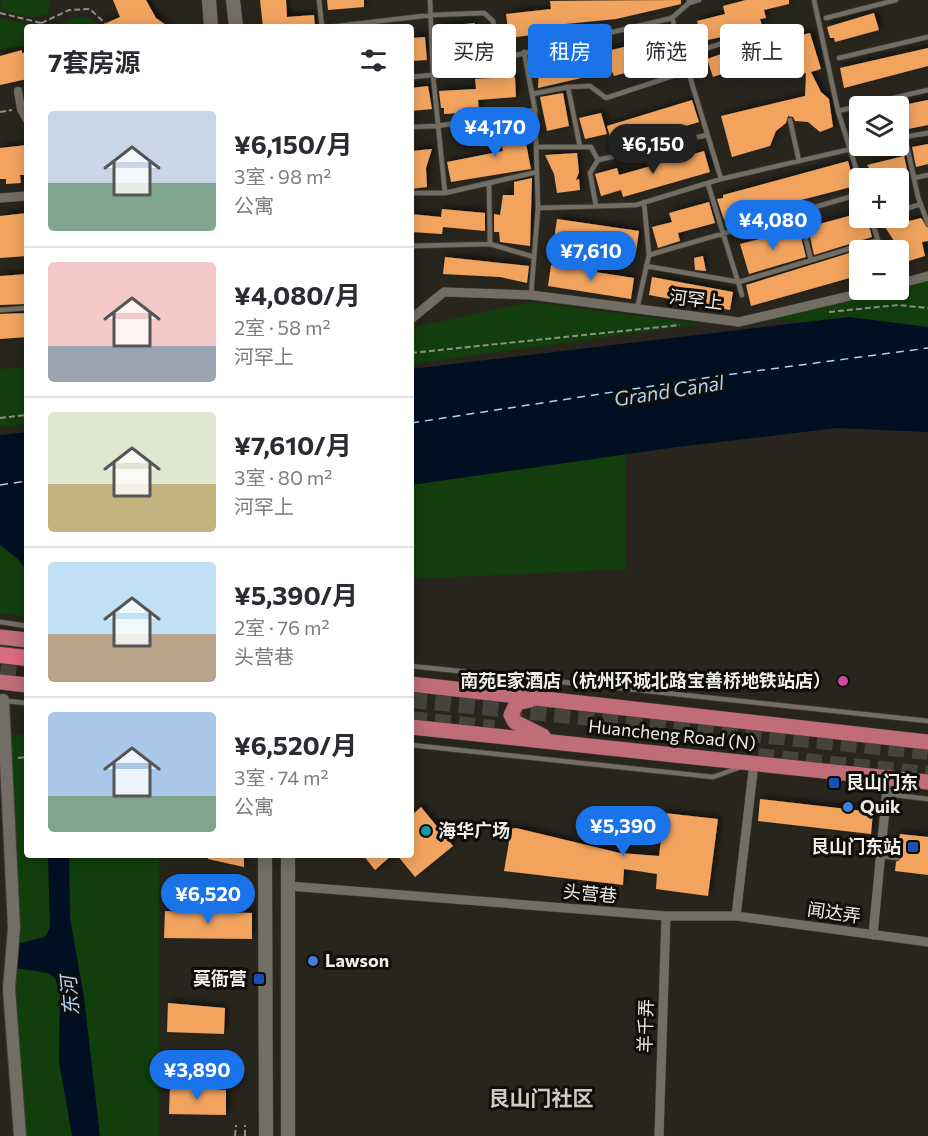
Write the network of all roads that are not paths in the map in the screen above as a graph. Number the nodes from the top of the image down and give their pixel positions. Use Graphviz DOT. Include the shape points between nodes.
graph roads {
  1 [pos="209,0"];
  2 [pos="233,0"];
  3 [pos="319,0"];
  4 [pos="430,0"];
  5 [pos="699,0"];
  6 [pos="814,0"];
  7 [pos="896,0"];
  8 [pos="689,2"];
  9 [pos="431,15"];
  10 [pos="672,18"];
  11 [pos="826,18"];
  12 [pos="211,24"];
  13 [pos="236,24"];
  14 [pos="322,24"];
  15 [pos="355,24"];
  16 [pos="493,24"];
  17 [pos="674,24"];
  18 [pos="928,37"];
  19 [pos="432,45"];
  20 [pos="524,52"];
  21 [pos="516,54"];
  22 [pos="839,58"];
  23 [pos="432,75"];
  24 [pos="414,77"];
  25 [pos="433,78"];
  26 [pos="667,78"];
  27 [pos="690,78"];
  28 [pos="568,87"];
  29 [pos="928,90"];
  30 [pos="18,91"];
  31 [pos="532,94"];
  32 [pos="535,110"];
  33 [pos="838,111"];
  34 [pos="24,114"];
  35 [pos="790,120"];
  36 [pos="438,126"];
  37 [pos="414,128"];
  38 [pos="928,133"];
  39 [pos="707,135"];
  40 [pos="909,137"];
  41 [pos="536,147"];
  42 [pos="579,147"];
  43 [pos="849,150"];
  44 [pos="907,156"];
  45 [pos="598,160"];
  46 [pos="799,161"];
  47 [pos="537,172"];
  48 [pos="928,174"];
  49 [pos="914,178"];
  50 [pos="721,179"];
  51 [pos="489,183"];
  52 [pos="708,184"];
  53 [pos="414,193"];
  54 [pos="445,193"];
  55 [pos="24,196"];
  56 [pos="849,197"];
  57 [pos="0,198"];
  58 [pos="644,202"];
  59 [pos="921,204"];
  60 [pos="596,206"];
  61 [pos="538,208"];
  62 [pos="909,208"];
  63 [pos="799,211"];
  64 [pos="928,223"];
  65 [pos="874,228"];
  66 [pos="724,233"];
  67 [pos="878,240"];
  68 [pos="490,244"];
  69 [pos="414,246"];
  70 [pos="849,249"];
  71 [pos="649,255"];
  72 [pos="534,257"];
  73 [pos="811,261"];
  74 [pos="646,266"];
  75 [pos="928,276"];
  76 [pos="909,281"];
  77 [pos="739,282"];
  78 [pos="531,295"];
  79 [pos="742,295"];
  80 [pos="849,296"];
  81 [pos="24,308"];
  82 [pos="637,309"];
  83 [pos="0,310"];
  84 [pos="414,317"];
  85 [pos="0,622"];
  86 [pos="24,626"];
  87 [pos="0,637"];
  88 [pos="24,640"];
  89 [pos="0,655"];
  90 [pos="24,658"];
  91 [pos="414,666"];
  92 [pos="532,678"];
  93 [pos="0,682"];
  94 [pos="414,684"];
  95 [pos="24,685"];
  96 [pos="530,699"];
  97 [pos="2,700"];
  98 [pos="24,703"];
  99 [pos="928,721"];
  100 [pos="414,727"];
  101 [pos="556,742"];
  102 [pos="928,742"];
  103 [pos="414,745"];
  104 [pos="754,763"];
  105 [pos="888,778"];
  106 [pos="928,782"];
  107 [pos="887,794"];
  108 [pos="928,799"];
  109 [pos="882,856"];
  110 [pos="265,858"];
  111 [pos="288,858"];
  112 [pos="897,858"];
  113 [pos="289,886"];
  114 [pos="666,916"];
  115 [pos="736,916"];
  116 [pos="14,927"];
  117 [pos="0,928"];
  118 [pos="873,934"];
  119 [pos="928,942"];
  120 [pos="20,1136"];
  121 [pos="266,1136"];
  122 [pos="288,1136"];
  123 [pos="659,1136"];
  1 -- 12 [label="main road"];
  2 -- 13 [label="main road"];
  3 -- 14 [label="lane"];
  4 -- 9 [label="lane"];
  5 -- 8 [label="lane"];
  6 -- 33 [label="lane"];
  7 -- 11 [label="lane"];
  8 -- 10 [label="lane"];
  9 -- 15 [label="lane"];
  9 -- 16 [label="lane" via="483,13"];
  9 -- 19 [label="lane"];
  10 -- 17 [label="lane"];
  10 -- 20 [label="lane"];
  18 -- 22 [label="lane"];
  20 -- 21 [label="lane"];
  20 -- 31 [label="lane"];
  23 -- 24 [label="lane"];
  25 -- 36 [label="lane"];
  26 -- 28 [label="lane" via="606,98 590,86"];
  27 -- 39 [label="lane"];
  28 -- 31 [label="lane"];
  28 -- 42 [label="lane"];
  29 -- 33 [label="lane"];
  30 -- 34 [label="street"];
  31 -- 32 [label="lane"];
  32 -- 36 [label="lane"];
  32 -- 41 [label="lane"];
  33 -- 43 [label="lane"];
  35 -- 46 [label="lane"];
  36 -- 37 [label="lane"];
  36 -- 54 [label="lane"];
  38 -- 40 [label="lane"];
  39 -- 45 [label="lane"];
  39 -- 50 [label="lane"];
  41 -- 42 [label="lane"];
  41 -- 47 [label="lane"];
  42 -- 45 [label="lane" via="591,147"];
  43 -- 46 [label="lane"];
  44 -- 49 [label="lane"];
  45 -- 60 [label="lane" via="590,173"];
  46 -- 50 [label="lane"];
  47 -- 51 [label="lane"];
  47 -- 61 [label="lane"];
  48 -- 49 [label="lane"];
  49 -- 59 [label="lane"];
  50 -- 52 [label="lane"];
  51 -- 54 [label="lane"];
  51 -- 68 [label="lane"];
  52 -- 58 [label="lane"];
  52 -- 66 [label="lane"];
  53 -- 54 [label="lane"];
  55 -- 57 [label="street"];
  56 -- 63 [label="lane"];
  58 -- 60 [label="lane"];
  58 -- 71 [label="lane"];
  59 -- 62 [label="lane"];
  59 -- 64 [label="lane"];
  60 -- 61 [label="lane"];
  61 -- 72 [label="lane"];
  63 -- 66 [label="lane"];
  63 -- 73 [label="lane"];
  65 -- 67 [label="lane"];
  66 -- 71 [label="lane"];
  66 -- 77 [label="lane"];
  68 -- 69 [label="lane"];
  68 -- 72 [label="lane"];
  70 -- 73 [label="lane"];
  71 -- 74 [label="lane"];
  72 -- 78 [label="lane"];
  73 -- 77 [label="lane"];
  74 -- 77 [label="lane"];
  74 -- 82 [label="lane"];
  75 -- 76 [label="street"];
  77 -- 79 [label="lane"];
  78 -- 82 [label="street, 河罕上"];
  78 -- 84 [label="street, 河罕上" via="444,292"];
  80 -- 82 [label="street, 河罕上" via="739,322"];
  81 -- 83 [label="lane"];
  85 -- 86 [label="lane"];
  87 -- 88 [label="main road"];
  89 -- 90 [label="highway"];
  91 -- 92 [label="lane"];
  92 -- 96 [label="lane"];
  92 -- 99 [label="lane"];
  93 -- 95 [label="main road"];
  94 -- 96 [label="main road, Huancheng Road (N)"];
  96 -- 101 [label="main road" via="517,704 511,715 515,722"];
  96 -- 102 [label="main road, Huancheng Road (N)"];
  97 -- 98 [label="lane"];
  97 -- 116 [label="street"];
  100 -- 101 [label="main road, Huancheng Road (N)"];
  101 -- 104 [label="main road, Huancheng Road (N)"];
  103 -- 104 [label="lane" via="713,777"];
  104 -- 105 [label="main road, Huancheng Road (N)"];
  104 -- 115 [label="street"];
  105 -- 106 [label="main road, Huancheng Road (N)"];
  105 -- 107 [label="street"];
  107 -- 108 [label="lane"];
  107 -- 109 [label="street"];
  109 -- 112 [label="lane"];
  109 -- 118 [label="street"];
  110 -- 121 [label="main road"];
  111 -- 113 [label="main road"];
  113 -- 114 [label="street, 头营巷"];
  113 -- 122 [label="main road"];
  114 -- 115 [label="street, 头营巷"];
  114 -- 123 [label="street, 羊千弄"];
  115 -- 118 [label="street, 闻达弄"];
  116 -- 117 [label="street"];
  116 -- 120 [label="street" via="9,989"];
  118 -- 119 [label="street, 闻达弄"];
}
